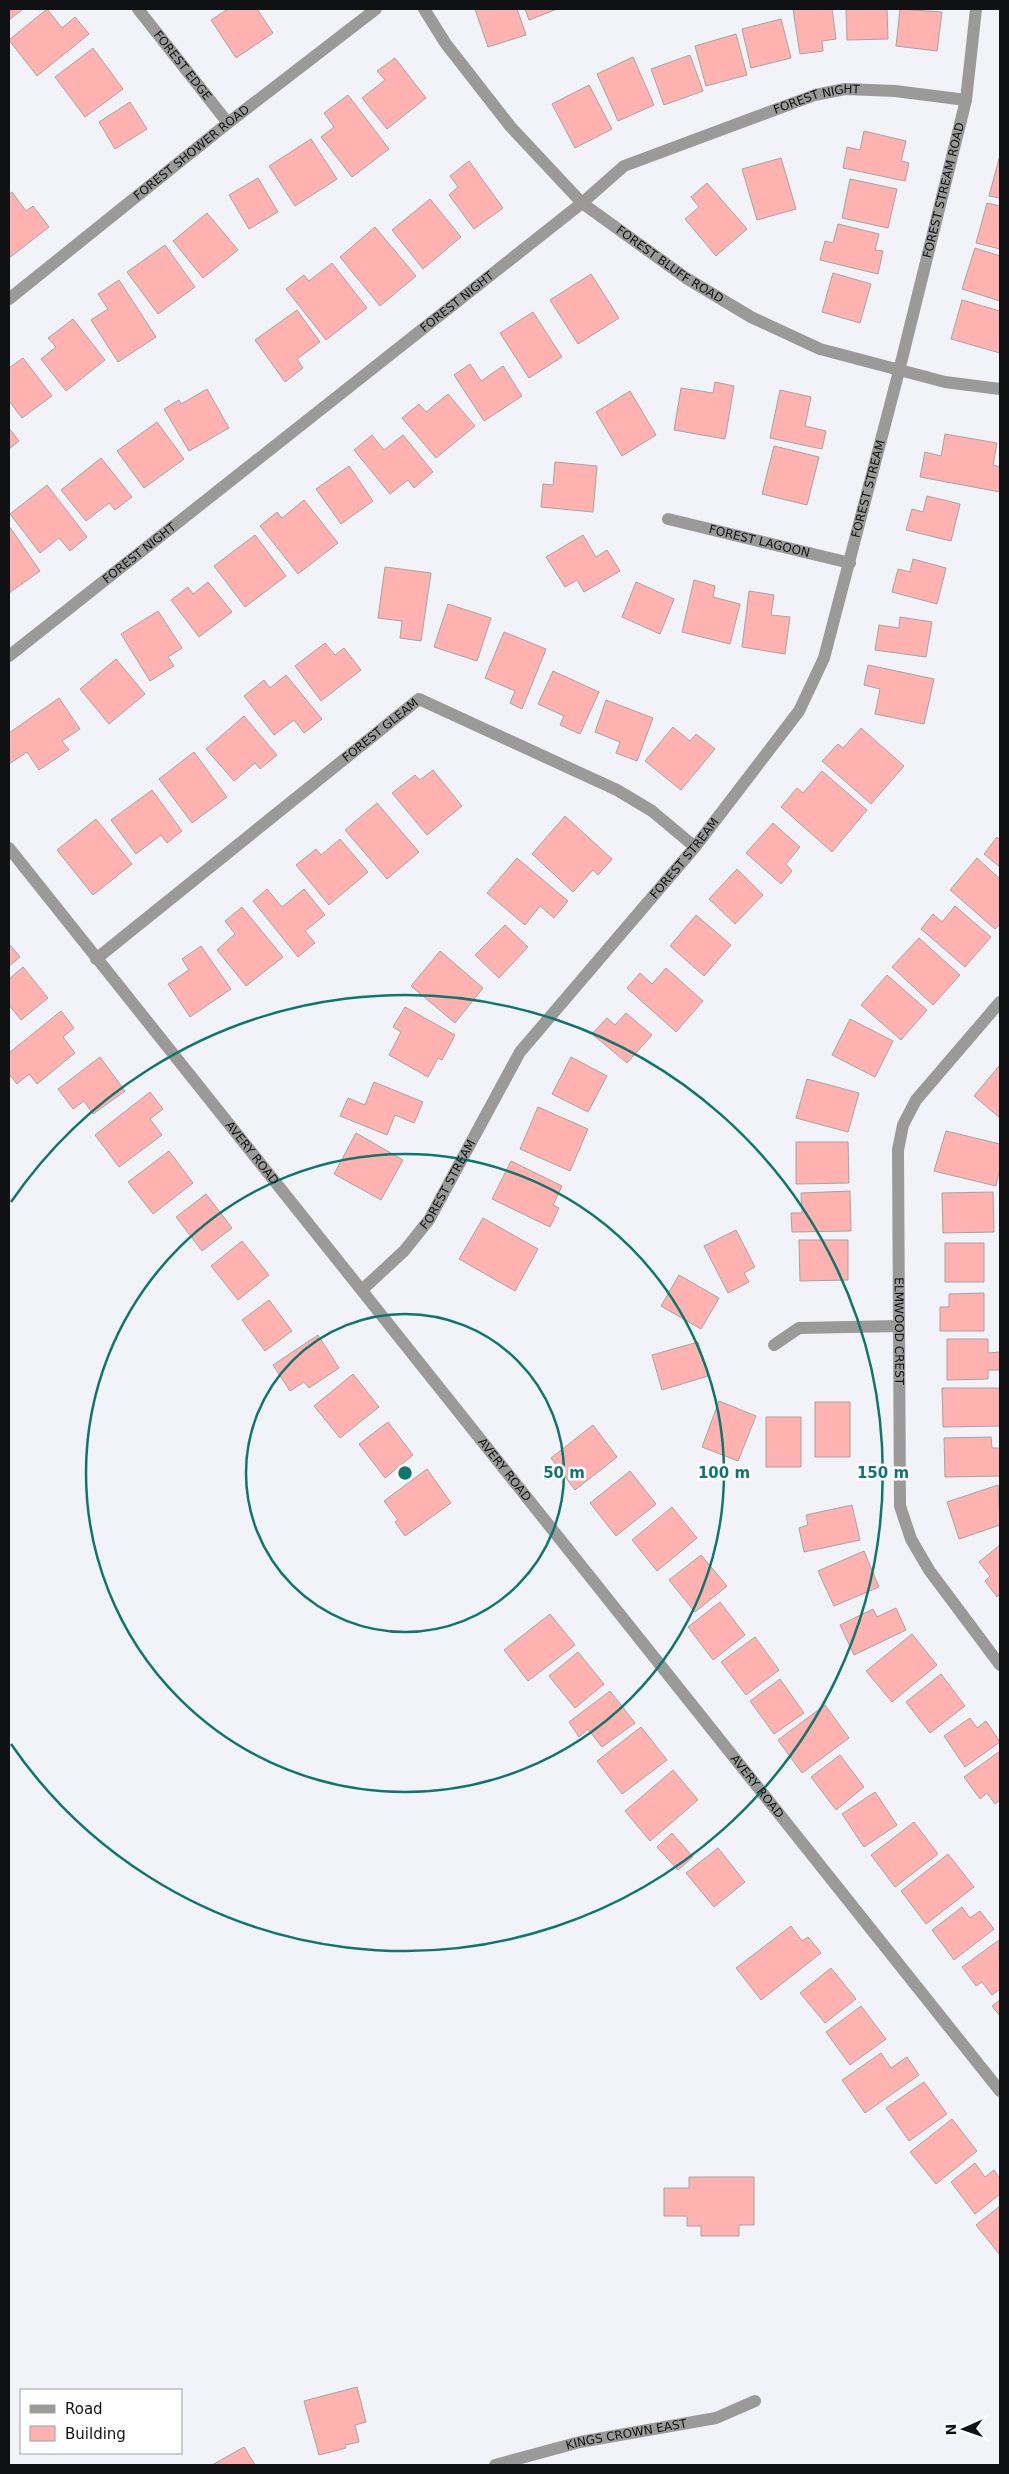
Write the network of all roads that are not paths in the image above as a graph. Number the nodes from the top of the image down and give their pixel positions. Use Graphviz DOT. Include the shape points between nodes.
graph roads {
  1 [pos="138,9"];
  2 [pos="376,9"];
  3 [pos="424,9"];
  4 [pos="976,9"];
  5 [pos="966,100"];
  6 [pos="228,123"];
  7 [pos="582,203"];
  8 [pos="9,299"];
  9 [pos="899,371"];
  10 [pos="1000,389"];
  11 [pos="668,519"];
  12 [pos="850,563"];
  13 [pos="9,656"];
  14 [pos="696,847"];
  15 [pos="9,848"];
  16 [pos="96,959"];
  17 [pos="1000,1002"];
  18 [pos="363,1289"];
  19 [pos="899,1326"];
  20 [pos="774,1345"];
  21 [pos="1000,1665"];
  22 [pos="1000,2091"];
  23 [pos="755,2401"];
  24 [pos="495,2465"];
  1 -- 6 [label="street, FOREST EDGE"];
  2 -- 6 [label="street, FOREST SHOWER ROAD"];
  3 -- 7 [label="street, FOREST BLUFF ROAD" via="446,44 510,126"];
  4 -- 5 [label="street, FOREST STREAM ROAD"];
  5 -- 7 [label="street, FOREST NIGHT" via="895,91 845,89 815,95 624,166"];
  5 -- 9 [label="street, FOREST STREAM ROAD"];
  6 -- 8 [label="street, FOREST SHOWER ROAD"];
  7 -- 9 [label="street, FOREST BLUFF ROAD" via="686,278 751,317 820,349"];
  7 -- 13 [label="street, FOREST NIGHT"];
  9 -- 10 [label="street, FOREST BLUFF ROAD" via="945,382"];
  9 -- 12 [label="street, FOREST STREAM"];
  11 -- 12 [label="street, FOREST LAGOON"];
  12 -- 14 [label="street, FOREST STREAM" via="824,658 799,711"];
  14 -- 16 [label="street, FOREST GLEAM" via="652,811 617,790 419,699"];
  14 -- 18 [label="street, FOREST STREAM" via="520,1052 429,1220 404,1252"];
  15 -- 16 [label="street, AVERY ROAD"];
  16 -- 18 [label="street, AVERY ROAD"];
  17 -- 19 [label="street, ELMWOOD CREST" via="916,1100 904,1125 898,1150"];
  18 -- 22 [label="street, AVERY ROAD"];
  19 -- 20 [label="street" via="799,1328"];
  19 -- 21 [label="street, ELMWOOD CREST" via="900,1506 911,1539 929,1570"];
  23 -- 24 [label="street, KINGS CROWN EAST" via="716,2418 580,2442"];
}
